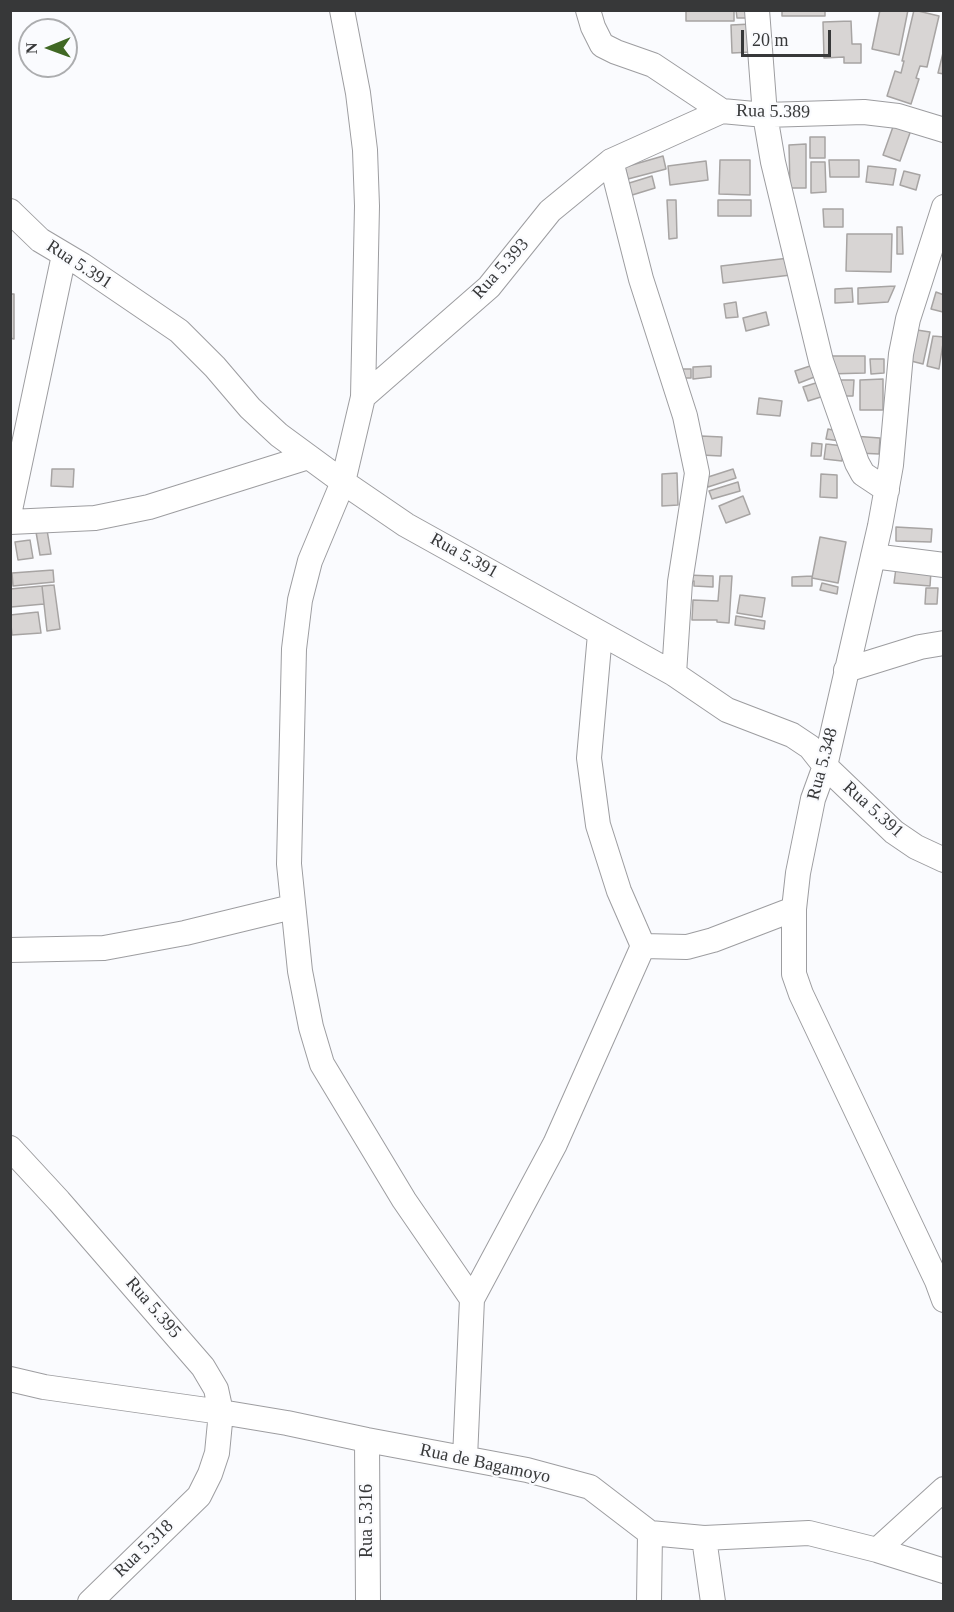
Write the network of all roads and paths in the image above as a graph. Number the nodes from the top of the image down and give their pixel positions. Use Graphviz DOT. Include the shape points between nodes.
graph roads {
  1 [pos="342,10"];
  2 [pos="757,10"];
  3 [pos="591,16"];
  4 [pos="722,111"];
  5 [pos="765,115"];
  6 [pos="944,130"];
  7 [pos="611,160"];
  8 [pos="944,207"];
  9 [pos="10,211"];
  10 [pos="64,255"];
  11 [pos="363,397"];
  12 [pos="308,457"];
  13 [pos="343,482"];
  14 [pos="887,490"];
  15 [pos="10,510"];
  16 [pos="10,522"];
  17 [pos="873,556"];
  18 [pos="944,565"];
  19 [pos="600,634"];
  20 [pos="944,643"];
  21 [pos="846,670"];
  22 [pos="674,674"];
  23 [pos="825,766"];
  24 [pos="944,860"];
  25 [pos="292,907"];
  26 [pos="794,909"];
  27 [pos="643,946"];
  28 [pos="10,950"];
  29 [pos="10,1148"];
  30 [pos="472,1299"];
  31 [pos="944,1300"];
  32 [pos="10,1379"];
  33 [pos="221,1412"];
  34 [pos="367,1440"];
  35 [pos="465,1458"];
  36 [pos="944,1489"];
  37 [pos="199,1496"];
  38 [pos="650,1533"];
  39 [pos="704,1538"];
  40 [pos="877,1550"];
  41 [pos="944,1571"];
  42 [pos="90,1602"];
  43 [pos="368,1602"];
  44 [pos="649,1602"];
  45 [pos="713,1602"];
  1 -- 11 [label="street" via="365,150"];
  2 -- 5 [label="street"];
  3 -- 4 [label="street, Rua 5.389" via="602,45 652,65"];
  4 -- 5 [label="street, Rua 5.389"];
  4 -- 7 [label="street, Rua 5.393"];
  5 -- 6 [label="street, Rua 5.389" via="864,112 898,116"];
  5 -- 14 [label="street" via="820,362 857,463 863,474"];
  7 -- 11 [label="street, Rua 5.393" via="550,211 489,287"];
  7 -- 22 [label="street" via="641,279 695,454 697,472 680,582"];
  8 -- 14 [label="street, Rua 5.348" via="908,319"];
  9 -- 10 [label="street, Rua 5.391" via="40,240"];
  10 -- 12 [label="street, Rua 5.391" via="179,331 250,408"];
  10 -- 15 [label="street"];
  11 -- 13 [label="street"];
  12 -- 13 [label="street, Rua 5.391"];
  12 -- 16 [label="street" via="149,507 94,518"];
  13 -- 19 [label="street, Rua 5.391" via="406,525"];
  13 -- 25 [label="street" via="310,561 294,649 289,864"];
  14 -- 17 [label="street, Rua 5.348"];
  17 -- 18 [label="street"];
  17 -- 21 [label="street, Rua 5.348"];
  19 -- 22 [label="street, Rua 5.391"];
  19 -- 27 [label="street" via="589,758 598,825 619,891"];
  20 -- 21 [label="street"];
  21 -- 23 [label="street, Rua 5.348"];
  22 -- 23 [label="street, Rua 5.391" via="727,711 792,735 810,747"];
  23 -- 24 [label="street, Rua 5.391" via="894,832"];
  23 -- 26 [label="street, Rua 5.348" via="813,799"];
  25 -- 28 [label="street" via="105,948"];
  25 -- 30 [label="street" via="300,971 322,1064 404,1200"];
  26 -- 27 [label="street" via="687,947"];
  26 -- 31 [label="street, Rua 5.348" via="794,974 801,994"];
  27 -- 30 [label="street" via="555,1144"];
  29 -- 33 [label="street, Rua 5.395" via="203,1366 216,1389"];
  30 -- 35 [label="street"];
  32 -- 33 [label="street, Rua de Bagamoyo"];
  33 -- 34 [label="street, Rua de Bagamoyo"];
  33 -- 37 [label="street, Rua 5.395" via="217,1454"];
  34 -- 35 [label="street, Rua de Bagamoyo"];
  34 -- 43 [label="street, Rua 5.316"];
  35 -- 38 [label="street, Rua de Bagamoyo" via="590,1487"];
  36 -- 40 [label="street"];
  37 -- 42 [label="street, Rua 5.318"];
  38 -- 39 [label="street"];
  38 -- 44 [label="street"];
  39 -- 40 [label="street" via="809,1533"];
  39 -- 45 [label="street"];
  40 -- 41 [label="street"];
}
